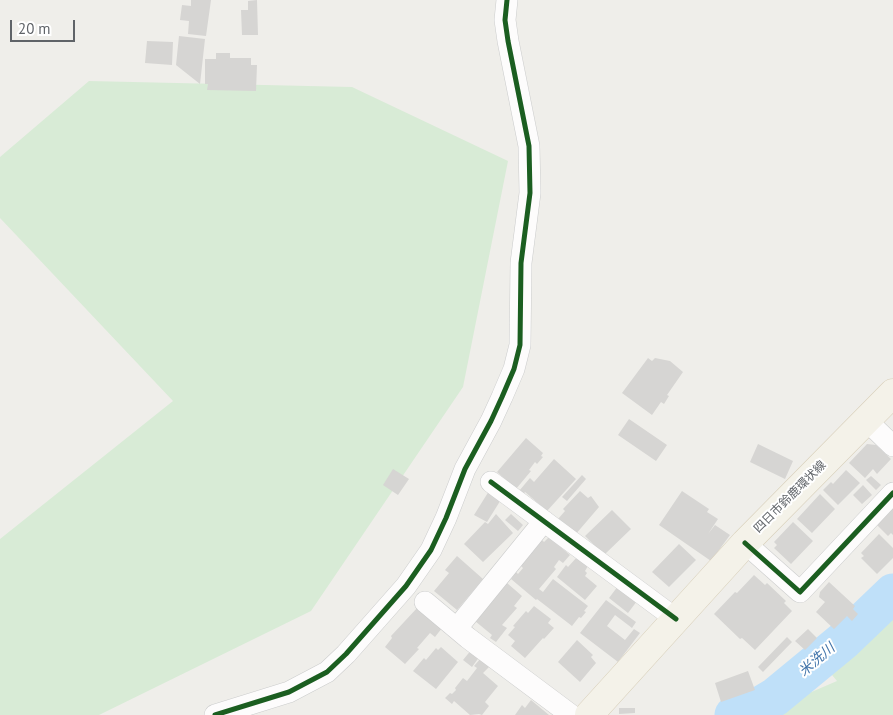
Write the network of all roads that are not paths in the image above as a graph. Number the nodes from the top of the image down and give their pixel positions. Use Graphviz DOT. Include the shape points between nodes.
graph roads {
  1 [pos="507,0"];
  2 [pos="893,393"];
  3 [pos="866,420"];
  4 [pos="893,446"];
  5 [pos="491,482"];
  6 [pos="893,492"];
  7 [pos="544,521"];
  8 [pos="745,543"];
  9 [pos="425,602"];
  10 [pos="676,619"];
  11 [pos="457,628"];
  12 [pos="215,715"];
  13 [pos="572,715"];
  14 [pos="589,715"];
  1 -- 12 [label="street" via="508,41 529,146 530,193 521,263 520,345 514,369 465,469 446,518 406,586 327,672 289,692"];
  2 -- 3 [label="main road, 四日市鈴鹿環状線"];
  3 -- 4 [label="street"];
  3 -- 8 [label="main road, 四日市鈴鹿環状線"];
  5 -- 7 [label="street"];
  6 -- 8 [label="street" via="800,592"];
  7 -- 10 [label="street"];
  7 -- 11 [label="street"];
  8 -- 10 [label="main road, 四日市鈴鹿環状線"];
  9 -- 11 [label="street"];
  10 -- 14 [label="main road, 四日市鈴鹿環状線"];
  11 -- 13 [label="street"];
}
